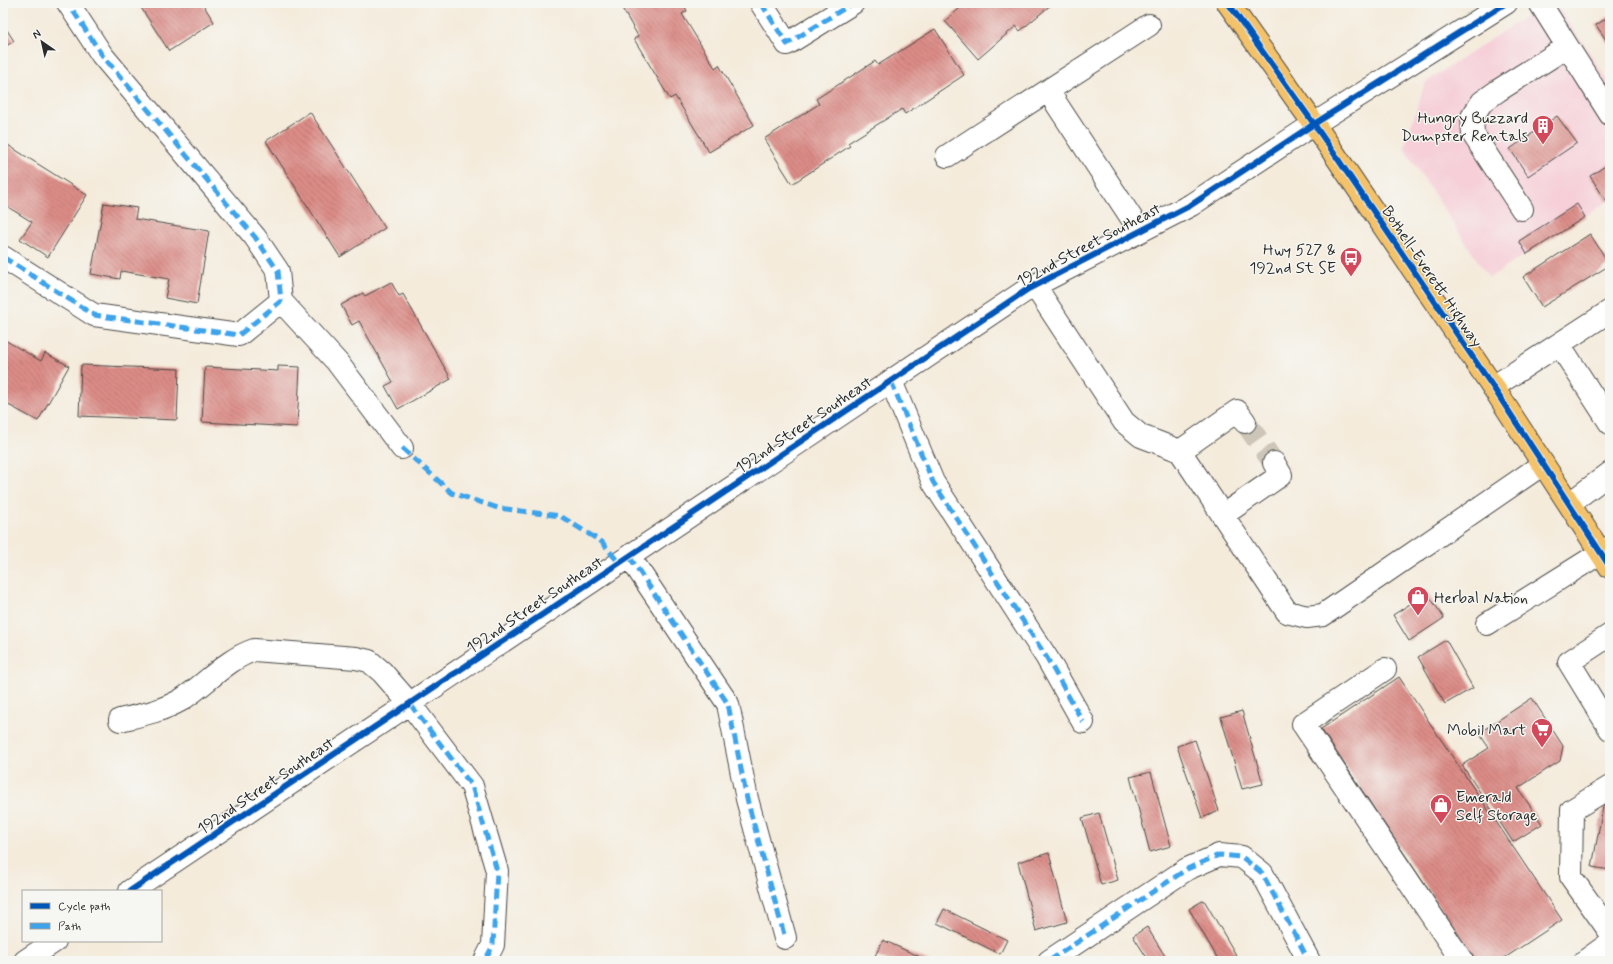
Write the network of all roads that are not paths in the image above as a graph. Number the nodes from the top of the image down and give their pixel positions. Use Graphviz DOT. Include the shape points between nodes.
graph roads {
  1 [pos="68,3"];
  2 [pos="761,3"];
  3 [pos="853,3"];
  4 [pos="1228,3"];
  5 [pos="1506,3"];
  6 [pos="1540,3"];
  7 [pos="1149,25"];
  8 [pos="1567,46"];
  9 [pos="1048,91"];
  10 [pos="1610,114"];
  11 [pos="1314,124"];
  12 [pos="948,156"];
  13 [pos="1522,209"];
  14 [pos="1140,231"];
  15 [pos="3,257"];
  16 [pos="1035,286"];
  17 [pos="282,301"];
  18 [pos="1610,310"];
  19 [pos="1559,344"];
  20 [pos="891,381"];
  21 [pos="1493,387"];
  22 [pos="1245,422"];
  23 [pos="1610,423"];
  24 [pos="402,448"];
  25 [pos="1180,451"];
  26 [pos="1274,464"];
  27 [pos="1544,464"];
  28 [pos="1610,473"];
  29 [pos="1570,504"];
  30 [pos="1223,515"];
  31 [pos="629,556"];
  32 [pos="1607,556"];
  33 [pos="1487,624"];
  34 [pos="1610,635"];
  35 [pos="1385,669"];
  36 [pos="410,704"];
  37 [pos="120,720"];
  38 [pos="1083,722"];
  39 [pos="1610,729"];
  40 [pos="1610,787"];
  41 [pos="131,890"];
  42 [pos="1610,932"];
  43 [pos="785,938"];
  44 [pos="54,942"];
  45 [pos="1610,944"];
  46 [pos="25,961"];
  47 [pos="485,961"];
  48 [pos="1049,961"];
  49 [pos="1309,961"];
  50 [pos="1462,961"];
  51 [pos="1586,961"];
  1 -- 17 [label="street" via="102,55 255,237 278,271"];
  2 -- 3 [label="street" via="787,44"];
  4 -- 11 [label="main road, Bothell-Everett Highway"];
  5 -- 11 [label="street, 192nd Street Southeast"];
  6 -- 8 [label="street"];
  7 -- 9 [label="street"];
  8 -- 10 [label="street"];
  8 -- 13 [label="street" via="1482,102 1472,117 1473,134"];
  9 -- 12 [label="street"];
  9 -- 14 [label="street"];
  11 -- 14 [label="street, 192nd Street Southeast" via="1191,204"];
  11 -- 21 [label="main road, Bothell-Everett Highway"];
  14 -- 16 [label="street, 192nd Street Southeast"];
  15 -- 17 [label="street" via="94,315 239,335"];
  16 -- 20 [label="street, 192nd Street Southeast"];
  16 -- 25 [label="street" via="1124,422 1141,436"];
  17 -- 24 [label="street" via="337,362"];
  18 -- 19 [label="street"];
  19 -- 21 [label="street"];
  19 -- 23 [label="street"];
  20 -- 31 [label="street, 192nd Street Southeast"];
  20 -- 38 [label="street" via="932,482 1047,658"];
  21 -- 27 [label="main road, Bothell-Everett Highway"];
  22 -- 25 [label="street" via="1238,411"];
  25 -- 30 [label="street"];
  26 -- 30 [label="street" via="1281,475"];
  27 -- 29 [label="main road, Bothell-Everett Highway"];
  27 -- 30 [label="street" via="1323,614 1307,617 1287,612"];
  28 -- 29 [label="street"];
  29 -- 32 [label="main road, Bothell-Everett Highway"];
  31 -- 36 [label="street, 192nd Street Southeast"];
  31 -- 43 [label="street" via="728,704 747,799"];
  32 -- 33 [label="street"];
  34 -- 39 [label="street" via="1569,662"];
  35 -- 50 [label="street" via="1303,724"];
  36 -- 37 [label="street" via="370,661 254,650 239,655 180,700 163,708"];
  36 -- 41 [label="street, 192nd Street Southeast"];
  36 -- 47 [label="street" via="472,786 497,871 493,945"];
  40 -- 42 [label="street" via="1572,810 1572,877"];
  44 -- 46 [label="street"];
  45 -- 51 [label="street"];
  48 -- 49 [label="street" via="1187,869 1219,855 1242,857 1262,873"];
}
